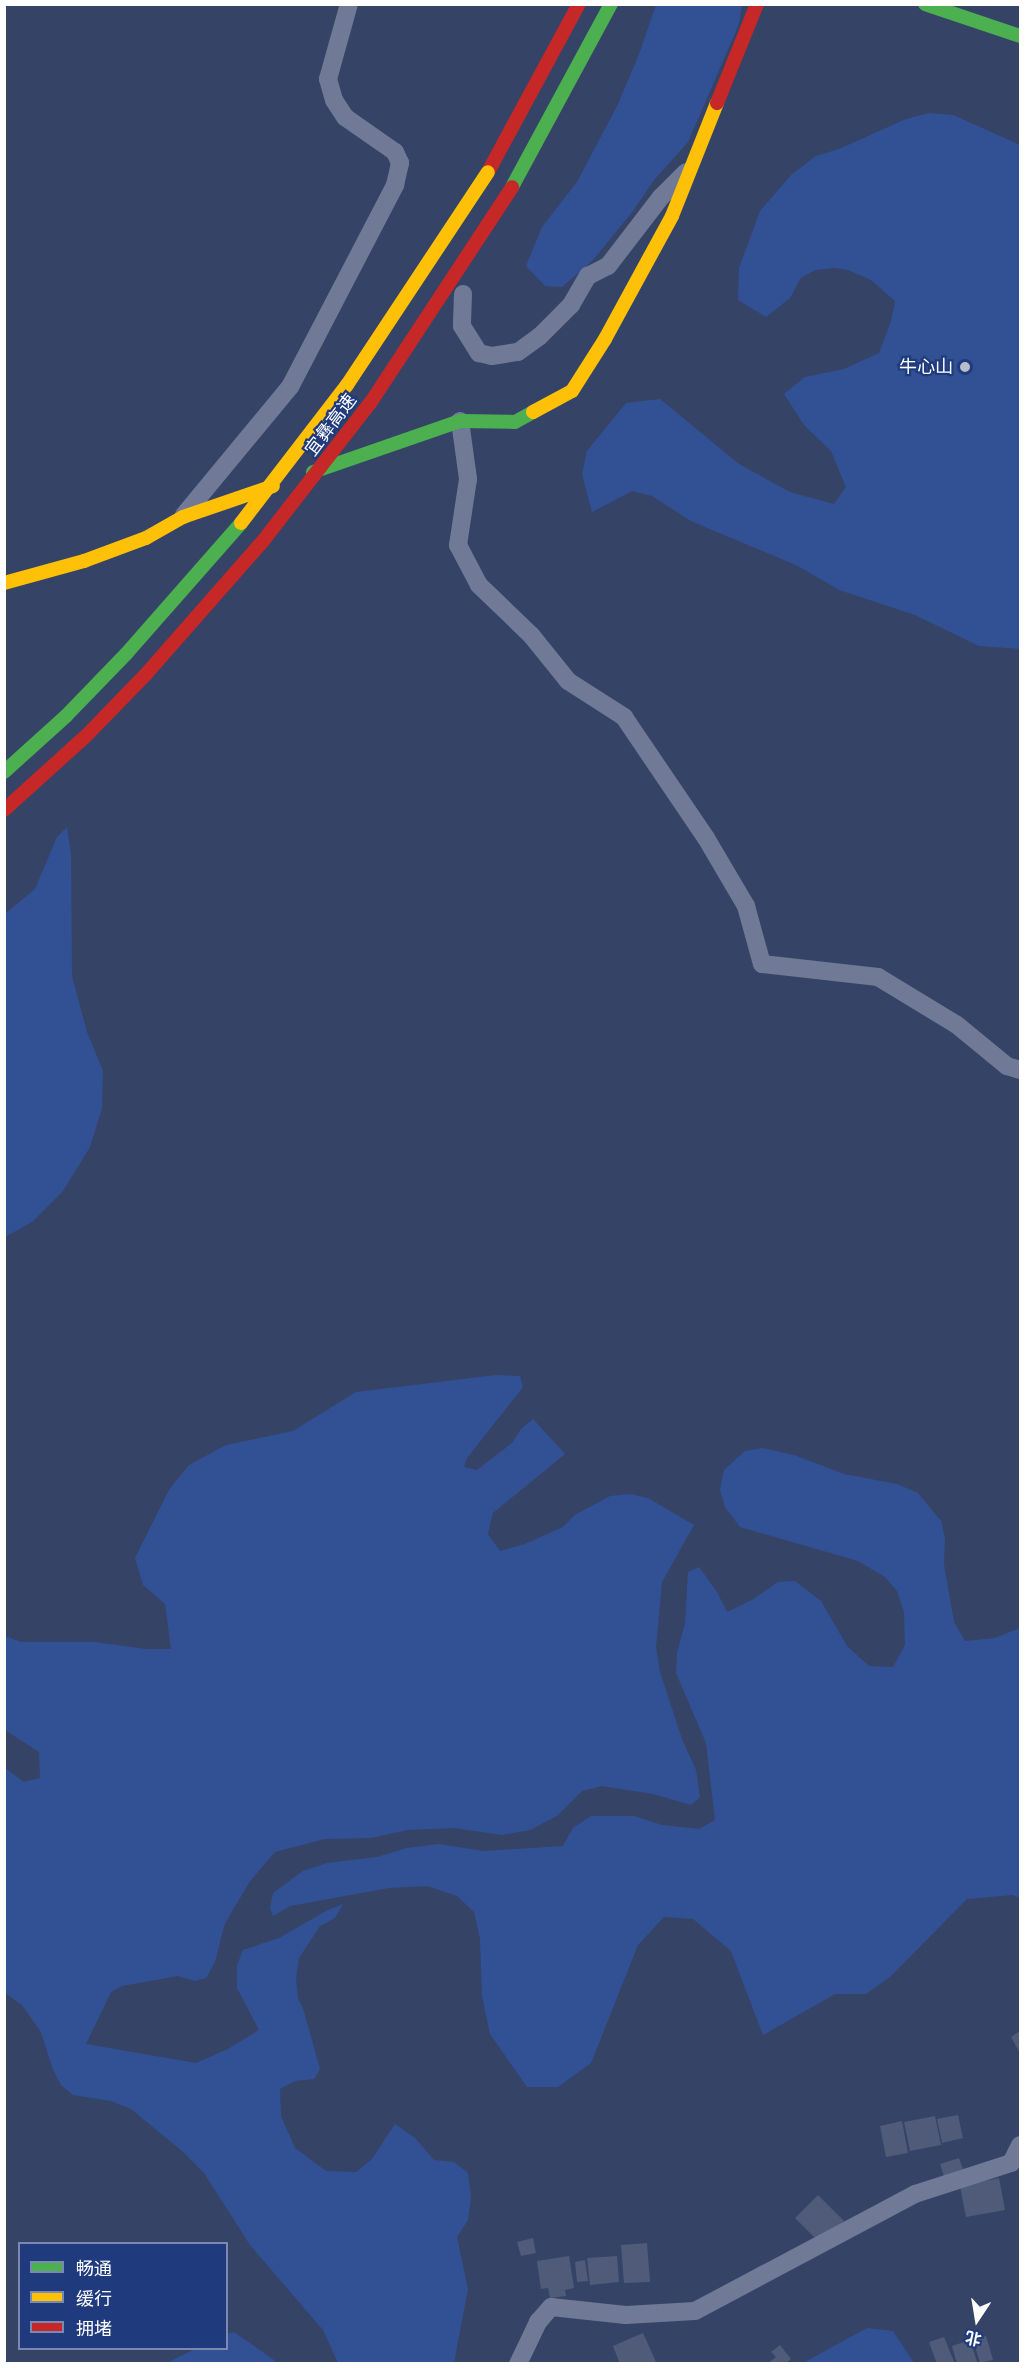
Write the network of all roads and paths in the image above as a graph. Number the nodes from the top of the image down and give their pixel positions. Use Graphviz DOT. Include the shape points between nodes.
graph roads {
  1 [pos="349,4"];
  2 [pos="579,4"];
  3 [pos="611,4"];
  4 [pos="757,4"];
  5 [pos="925,4"];
  6 [pos="1020,36"];
  7 [pos="693,164"];
  8 [pos="463,294"];
  9 [pos="460,421"];
  10 [pos="183,517"];
  11 [pos="4,583"];
  12 [pos="4,772"];
  13 [pos="4,810"];
  14 [pos="1020,1070"];
  15 [pos="1020,2145"];
  16 [pos="518,2364"];
  1 -- 10 [label="street" via="328,79 334,100 345,117 395,152 400,163 395,185 290,387"];
  2 -- 12 [label="main road, 宜彝高速, bridge" via="488,172 347,385 241,523 126,654"];
  3 -- 13 [label="main road, 宜彝高速, bridge" via="512,187 371,402 263,541 147,673 86,736"];
  4 -- 7 [label="main road"];
  5 -- 6 [label="main road"];
  7 -- 8 [label="street" via="661,197 608,266 588,276 571,305 518,352 492,356 479,353 462,326"];
  7 -- 9 [label="main road" via="672,216 572,391 515,422"];
  9 -- 10 [label="main road"];
  9 -- 14 [label="street" via="468,479 458,545 479,585 531,635 568,681 624,717 706,838 746,906 762,964 878,977 957,1025 1007,1066"];
  10 -- 11 [label="main road" via="146,538 84,561"];
  15 -- 16 [label="street" via="1011,2163 915,2194 696,2311 626,2315 551,2307 538,2322"];
}
